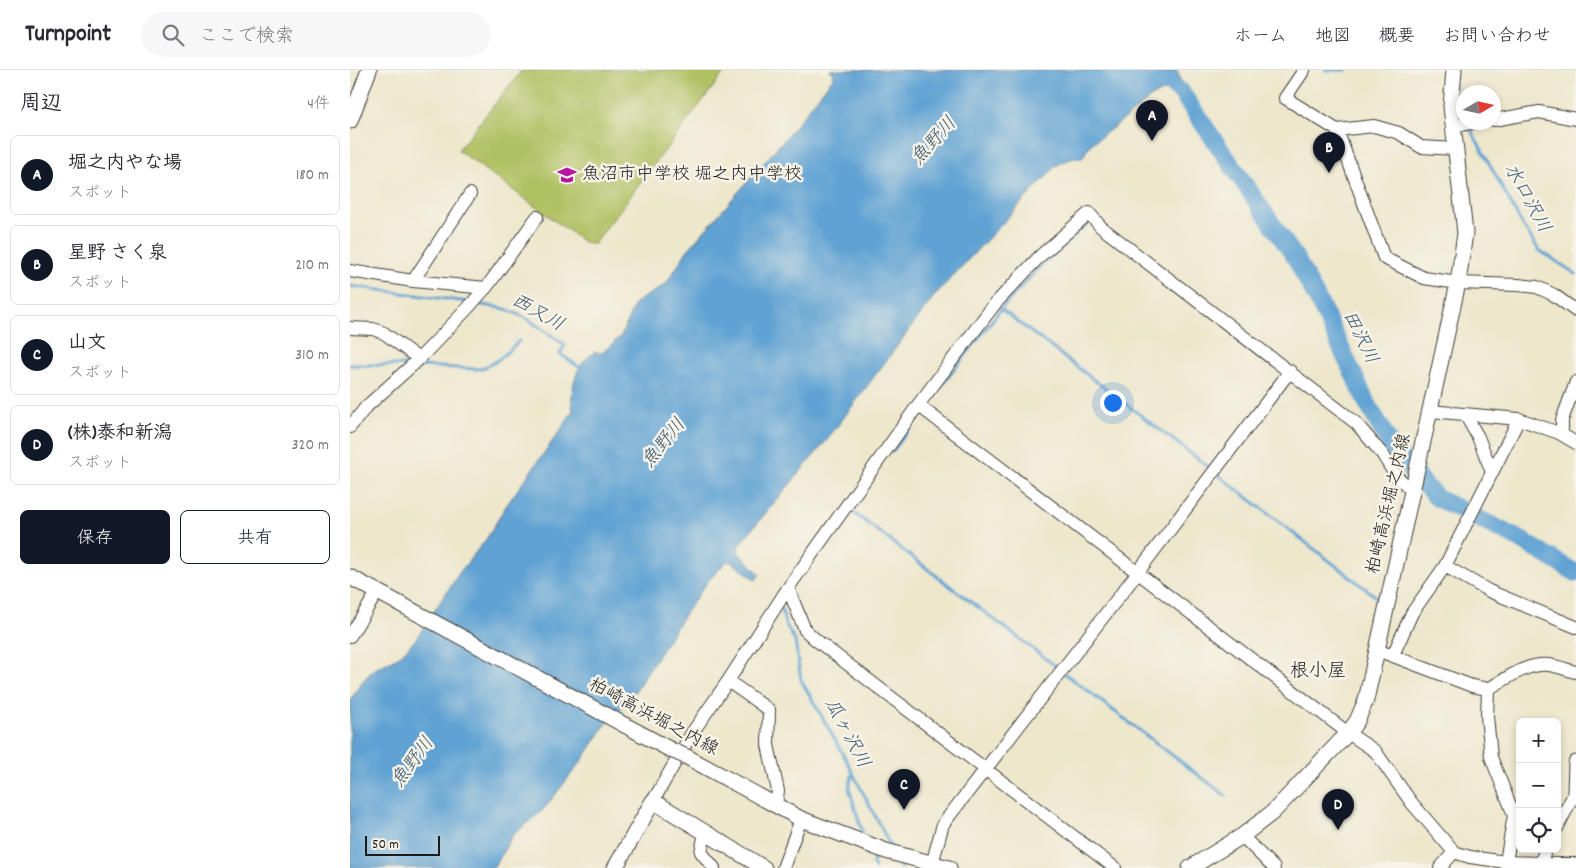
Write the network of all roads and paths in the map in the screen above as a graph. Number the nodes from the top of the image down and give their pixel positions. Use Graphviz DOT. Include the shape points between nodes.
graph roads {
  1 [pos="369,70"];
  2 [pos="1304,70"];
  3 [pos="1454,70"];
  4 [pos="1576,118"];
  5 [pos="1501,119"];
  6 [pos="350,121"];
  7 [pos="1454,126"];
  8 [pos="1337,130"];
  9 [pos="1456,149"];
  10 [pos="470,194"];
  11 [pos="537,217"];
  12 [pos="350,271"];
  13 [pos="414,281"];
  14 [pos="1458,283"];
  15 [pos="484,290"];
  16 [pos="1576,311"];
  17 [pos="350,328"];
  18 [pos="415,363"];
  19 [pos="1290,371"];
  20 [pos="1576,382"];
  21 [pos="918,405"];
  22 [pos="1430,411"];
  23 [pos="1465,414"];
  24 [pos="1520,419"];
  25 [pos="350,427"];
  26 [pos="1558,433"];
  27 [pos="1576,443"];
  28 [pos="1492,472"];
  29 [pos="1413,486"];
  30 [pos="1445,566"];
  31 [pos="1138,572"];
  32 [pos="350,577"];
  33 [pos="788,588"];
  34 [pos="379,592"];
  35 [pos="1576,627"];
  36 [pos="350,636"];
  37 [pos="1377,650"];
  38 [pos="1393,655"];
  39 [pos="1576,672"];
  40 [pos="728,681"];
  41 [pos="1488,689"];
  42 [pos="1348,733"];
  43 [pos="1576,763"];
  44 [pos="986,769"];
  45 [pos="1575,794"];
  46 [pos="653,801"];
  47 [pos="776,804"];
  48 [pos="801,819"];
  49 [pos="1561,820"];
  50 [pos="705,833"];
  51 [pos="1242,836"];
  52 [pos="1454,852"];
  53 [pos="1544,853"];
  54 [pos="1506,862"];
  55 [pos="1540,863"];
  56 [pos="932,864"];
  57 [pos="1576,864"];
  58 [pos="615,868"];
  59 [pos="714,868"];
  60 [pos="764,868"];
  61 [pos="783,868"];
  62 [pos="948,868"];
  63 [pos="1115,868"];
  64 [pos="1190,868"];
  65 [pos="1274,868"];
  66 [pos="1440,868"];
  1 -- 6 [label="main road"];
  2 -- 8 [label="street" via="1285,98"];
  3 -- 7 [label="main road, 柏崎高浜堀之内線" via="1451,106"];
  4 -- 5 [label="street" via="1539,112"];
  7 -- 9 [label="main road, 柏崎高浜堀之内線"];
  8 -- 9 [label="street" via="1374,126 1399,133 1421,147"];
  8 -- 14 [label="street" via="1384,258 1424,278"];
  9 -- 14 [label="main road, 柏崎高浜堀之内線" via="1465,234"];
  10 -- 13 [label="street"];
  11 -- 15 [label="street"];
  12 -- 13 [label="street"];
  13 -- 15 [label="street"];
  14 -- 16 [label="street" via="1537,287"];
  14 -- 22 [label="main road, 柏崎高浜堀之内線"];
  15 -- 18 [label="street"];
  17 -- 18 [label="street" via="373,328 384,333"];
  18 -- 25 [label="street" via="366,407"];
  19 -- 21 [label="street" via="1101,227 1089,213 1040,256 994,305"];
  19 -- 29 [label="street" via="1356,422 1396,476"];
  19 -- 31 [label="street"];
  20 -- 26 [label="street"];
  21 -- 31 [label="street"];
  21 -- 33 [label="street"];
  22 -- 23 [label="street"];
  22 -- 29 [label="main road, 柏崎高浜堀之内線"];
  23 -- 24 [label="street"];
  23 -- 28 [label="street"];
  24 -- 26 [label="street"];
  24 -- 28 [label="street"];
  26 -- 27 [label="street"];
  28 -- 30 [label="street"];
  29 -- 37 [label="main road, 柏崎高浜堀之内線"];
  30 -- 35 [label="street" via="1489,591"];
  30 -- 38 [label="street" via="1412,613"];
  31 -- 42 [label="street"];
  31 -- 44 [label="street"];
  32 -- 34 [label="main road, 柏崎高浜堀之内線"];
  33 -- 40 [label="street"];
  33 -- 44 [label="street" via="806,630 816,640"];
  34 -- 36 [label="street"];
  34 -- 47 [label="main road, 柏崎高浜堀之内線, bridge"];
  37 -- 38 [label="street"];
  37 -- 42 [label="main road, 柏崎高浜堀之内線" via="1366,700"];
  38 -- 41 [label="street" via="1472,686"];
  39 -- 41 [label="street" via="1550,665 1534,665"];
  40 -- 46 [label="street" via="692,733"];
  40 -- 47 [label="street" via="769,710 768,745 778,791"];
  41 -- 54 [label="street" via="1491,757 1514,815"];
  42 -- 51 [label="main road, 柏崎高浜堀之内線" via="1273,812"];
  42 -- 52 [label="street" via="1375,751 1411,802"];
  43 -- 45 [label="main road"];
  44 -- 56 [label="street" via="943,824"];
  44 -- 63 [label="street"];
  45 -- 49 [label="street"];
  46 -- 50 [label="main road"];
  46 -- 58 [label="main road"];
  47 -- 48 [label="main road, 柏崎高浜堀之内線"];
  48 -- 56 [label="main road, 柏崎高浜堀之内線"];
  48 -- 61 [label="street"];
  50 -- 59 [label="street" via="701,852"];
  50 -- 60 [label="main road"];
  51 -- 64 [label="main road, 柏崎高浜堀之内線"];
  51 -- 65 [label="street"];
  52 -- 54 [label="street"];
  52 -- 66 [label="street"];
  53 -- 55 [label="street"];
  54 -- 55 [label="street"];
  55 -- 57 [label="street"];
  56 -- 62 [label="main road, 柏崎高浜堀之内線"];
}
